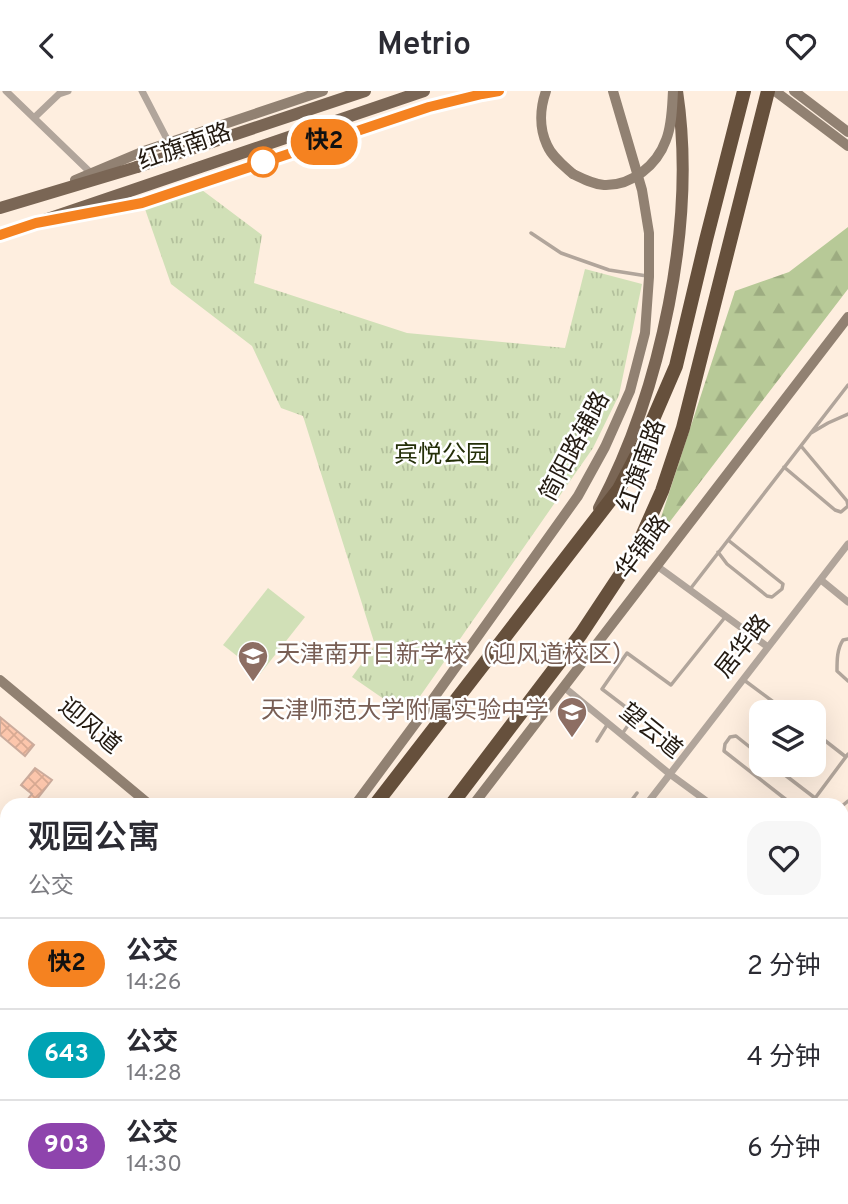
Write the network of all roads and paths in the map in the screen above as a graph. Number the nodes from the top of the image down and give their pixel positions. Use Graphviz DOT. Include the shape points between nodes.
graph roads {
  1 [pos="7,91"];
  2 [pos="68,91"];
  3 [pos="142,91"];
  4 [pos="323,91"];
  5 [pos="365,91"];
  6 [pos="424,91"];
  7 [pos="499,91"];
  8 [pos="546,91"];
  9 [pos="613,91"];
  10 [pos="675,91"];
  11 [pos="744,91"];
  12 [pos="768,91"];
  13 [pos="775,91"];
  14 [pos="794,91"];
  15 [pos="57,92"];
  16 [pos="0,94"];
  17 [pos="291,96"];
  18 [pos="35,117"];
  19 [pos="848,132"];
  20 [pos="169,142"];
  21 [pos="848,146"];
  22 [pos="92,174"];
  23 [pos="30,199"];
  24 [pos="0,208"];
  25 [pos="36,223"];
  26 [pos="531,233"];
  27 [pos="0,235"];
  28 [pos="649,277"];
  29 [pos="848,317"];
  30 [pos="848,385"];
  31 [pos="848,414"];
  32 [pos="810,434"];
  33 [pos="801,446"];
  34 [pos="784,467"];
  35 [pos="590,524"];
  36 [pos="728,540"];
  37 [pos="848,544"];
  38 [pos="718,552"];
  39 [pos="657,566"];
  40 [pos="821,580"];
  41 [pos="690,590"];
  42 [pos="848,601"];
  43 [pos="726,616"];
  44 [pos="848,639"];
  45 [pos="768,647"];
  46 [pos="0,680"];
  47 [pos="743,680"];
  48 [pos="848,681"];
  49 [pos="0,688"];
  50 [pos="565,688"];
  51 [pos="770,700"];
  52 [pos="636,714"];
  53 [pos="608,723"];
  54 [pos="657,731"];
  55 [pos="622,734"];
  56 [pos="826,740"];
  57 [pos="597,741"];
  58 [pos="749,746"];
  59 [pos="847,755"];
  60 [pos="749,771"];
  61 [pos="671,775"];
  62 [pos="757,777"];
  63 [pos="788,777"];
  64 [pos="637,793"];
  65 [pos="133,798"];
  66 [pos="142,798"];
  67 [pos="360,798"];
  68 [pos="380,798"];
  69 [pos="457,798"];
  70 [pos="479,798"];
  71 [pos="634,798"];
  72 [pos="652,798"];
  73 [pos="702,798"];
  74 [pos="784,798"];
  75 [pos="815,798"];
  1 -- 16 [label="street"];
  1 -- 18 [label="street"];
  2 -- 15 [label="street"];
  3 -- 20 [label="street"];
  4 -- 17 [label="street"];
  5 -- 23 [label="main road, 红旗南路, bridge"];
  6 -- 25 [label="main road, 红旗南路"];
  7 -- 25 [label="street" via="429,107 142,203"];
  8 -- 10 [label="street, bridge" via="541,122 547,146 573,174 605,185 630,180 654,161 667,137"];
  9 -- 28 [label="street, 简阳路辅路" via="642,190 649,233"];
  10 -- 35 [label="main road" via="683,191 664,323 625,454"];
  11 -- 35 [label="highway, 红旗南路" via="676,366 636,458 619,489"];
  12 -- 69 [label="highway, 红旗南路" via="683,428 662,491 634,554 581,634"];
  13 -- 21 [label="street"];
  14 -- 19 [label="street"];
  15 -- 18 [label="street"];
  17 -- 20 [label="street"];
  18 -- 22 [label="street"];
  20 -- 22 [label="street"];
  22 -- 23 [label="street"];
  23 -- 24 [label="main road, 红旗南路"];
  25 -- 27 [label="main road, 红旗南路"];
  26 -- 28 [label="lane" via="561,253 609,270"];
  28 -- 67 [label="street, 简阳路辅路" via="645,333 630,391 578,496"];
  29 -- 39 [label="street, 华锦路"];
  30 -- 32 [label="lane"];
  31 -- 32 [label="lane"];
  32 -- 33 [label="lane"];
  33 -- 34 [label="lane"];
  33 -- 34 [label="lane" via="848,506 841,512 835,510"];
  34 -- 36 [label="lane"];
  35 -- 68 [label="highway, 红旗南路"];
  36 -- 38 [label="lane"];
  36 -- 38 [label="lane" via="783,584 782,589 767,596"];
  37 -- 40 [label="street, 居华路"];
  38 -- 41 [label="lane"];
  39 -- 41 [label="street"];
  39 -- 50 [label="street, 华锦路"];
  40 -- 42 [label="street"];
  40 -- 45 [label="street, 居华路"];
  41 -- 43 [label="street"];
  43 -- 45 [label="street"];
  43 -- 52 [label="lane" via="671,685 627,653 602,689"];
  44 -- 48 [label="lane" via="841,643 836,661 837,671"];
  45 -- 47 [label="street, 居华路"];
  46 -- 66 [label="street, 迎风道"];
  47 -- 51 [label="lane"];
  47 -- 61 [label="street, 居华路"];
  49 -- 65 [label="street, 迎风道"];
  50 -- 53 [label="street, 望云道"];
  50 -- 70 [label="street, 华锦路"];
  52 -- 54 [label="lane"];
  52 -- 55 [label="lane"];
  53 -- 55 [label="street, 望云道"];
  53 -- 57 [label="lane"];
  55 -- 61 [label="street, 望云道"];
  56 -- 59 [label="lane"];
  58 -- 60 [label="lane" via="736,736 730,737 724,751"];
  59 -- 75 [label="lane"];
  61 -- 72 [label="street, 居华路"];
  61 -- 73 [label="street, 望云道"];
  62 -- 74 [label="lane"];
  63 -- 75 [label="lane"];
  64 -- 71 [label="lane"];
}
